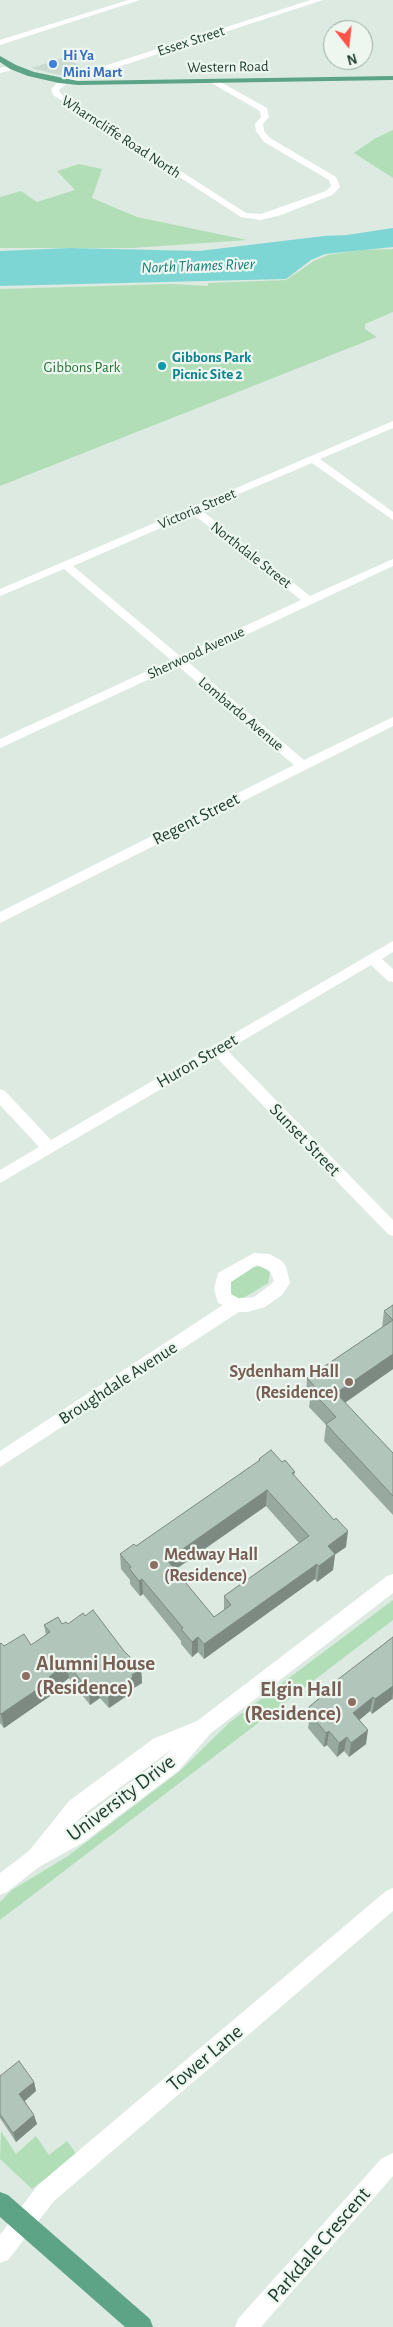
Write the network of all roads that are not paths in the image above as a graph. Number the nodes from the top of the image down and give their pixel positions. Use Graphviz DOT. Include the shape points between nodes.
graph roads {
  1 [pos="136,0"];
  2 [pos="319,0"];
  3 [pos="0,44"];
  4 [pos="0,58"];
  5 [pos="13,67"];
  6 [pos="0,71"];
  7 [pos="393,78"];
  8 [pos="212,81"];
  9 [pos="63,82"];
  10 [pos="393,424"];
  11 [pos="313,459"];
  12 [pos="194,510"];
  13 [pos="393,517"];
  14 [pos="393,562"];
  15 [pos="66,565"];
  16 [pos="0,593"];
  17 [pos="309,601"];
  18 [pos="178,661"];
  19 [pos="393,721"];
  20 [pos="0,744"];
  21 [pos="302,765"];
  22 [pos="0,918"];
  23 [pos="393,946"];
  24 [pos="372,958"];
  25 [pos="393,977"];
  26 [pos="217,1050"];
  27 [pos="0,1095"];
  28 [pos="49,1148"];
  29 [pos="0,1177"];
  30 [pos="393,1230"];
  31 [pos="236,1305"];
  32 [pos="0,1460"];
  33 [pos="393,1582"];
  34 [pos="0,1885"];
  35 [pos="393,1898"];
  36 [pos="393,2164"];
  37 [pos="0,2203"];
  38 [pos="22,2224"];
  39 [pos="0,2252"];
  40 [pos="142,2327"];
  41 [pos="246,2327"];
  1 -- 3 [label="street"];
  2 -- 9 [label="street, Essex Street"];
  4 -- 5 [label="main road, Wharncliffe Road North"];
  5 -- 6 [label="street"];
  5 -- 9 [label="main road, Wharncliffe Road North"];
  7 -- 8 [label="main road, Western Road"];
  8 -- 9 [label="main road, Western Road"];
  8 -- 9 [label="street, Wharncliffe Road North" via="264,110 265,117 259,124 267,140 333,180 336,187 329,193 278,213 261,217 244,215 57,95 55,89"];
  10 -- 11 [label="street, Victoria Street"];
  11 -- 12 [label="street, Victoria Street"];
  11 -- 13 [label="street"];
  12 -- 15 [label="street, Victoria Street"];
  12 -- 17 [label="street, Northdale Street"];
  14 -- 17 [label="street, Sherwood Avenue"];
  15 -- 16 [label="street, Victoria Street"];
  15 -- 18 [label="street, Lombardo Avenue"];
  17 -- 18 [label="street, Sherwood Avenue"];
  18 -- 20 [label="street, Sherwood Avenue"];
  18 -- 21 [label="street, Lombardo Avenue"];
  19 -- 21 [label="street, Regent Street"];
  21 -- 22 [label="street, Regent Street"];
  23 -- 24 [label="street, Huron Street"];
  24 -- 25 [label="street"];
  24 -- 26 [label="street, Huron Street"];
  26 -- 28 [label="street, Huron Street"];
  26 -- 30 [label="street, Sunset Street"];
  27 -- 28 [label="street"];
  28 -- 29 [label="street, Huron Street"];
  31 -- 32 [label="street, Broughdale Avenue"];
  33 -- 34 [label="street, University Drive" via="204,1728 163,1770 77,1835 32,1860"];
  35 -- 38 [label="street, Tower Lane" via="46,2193"];
  36 -- 41 [label="street, Parkdale Crescent"];
  37 -- 38 [label="main road"];
  38 -- 39 [label="street, Tower Lane"];
  38 -- 40 [label="main road"];
}
